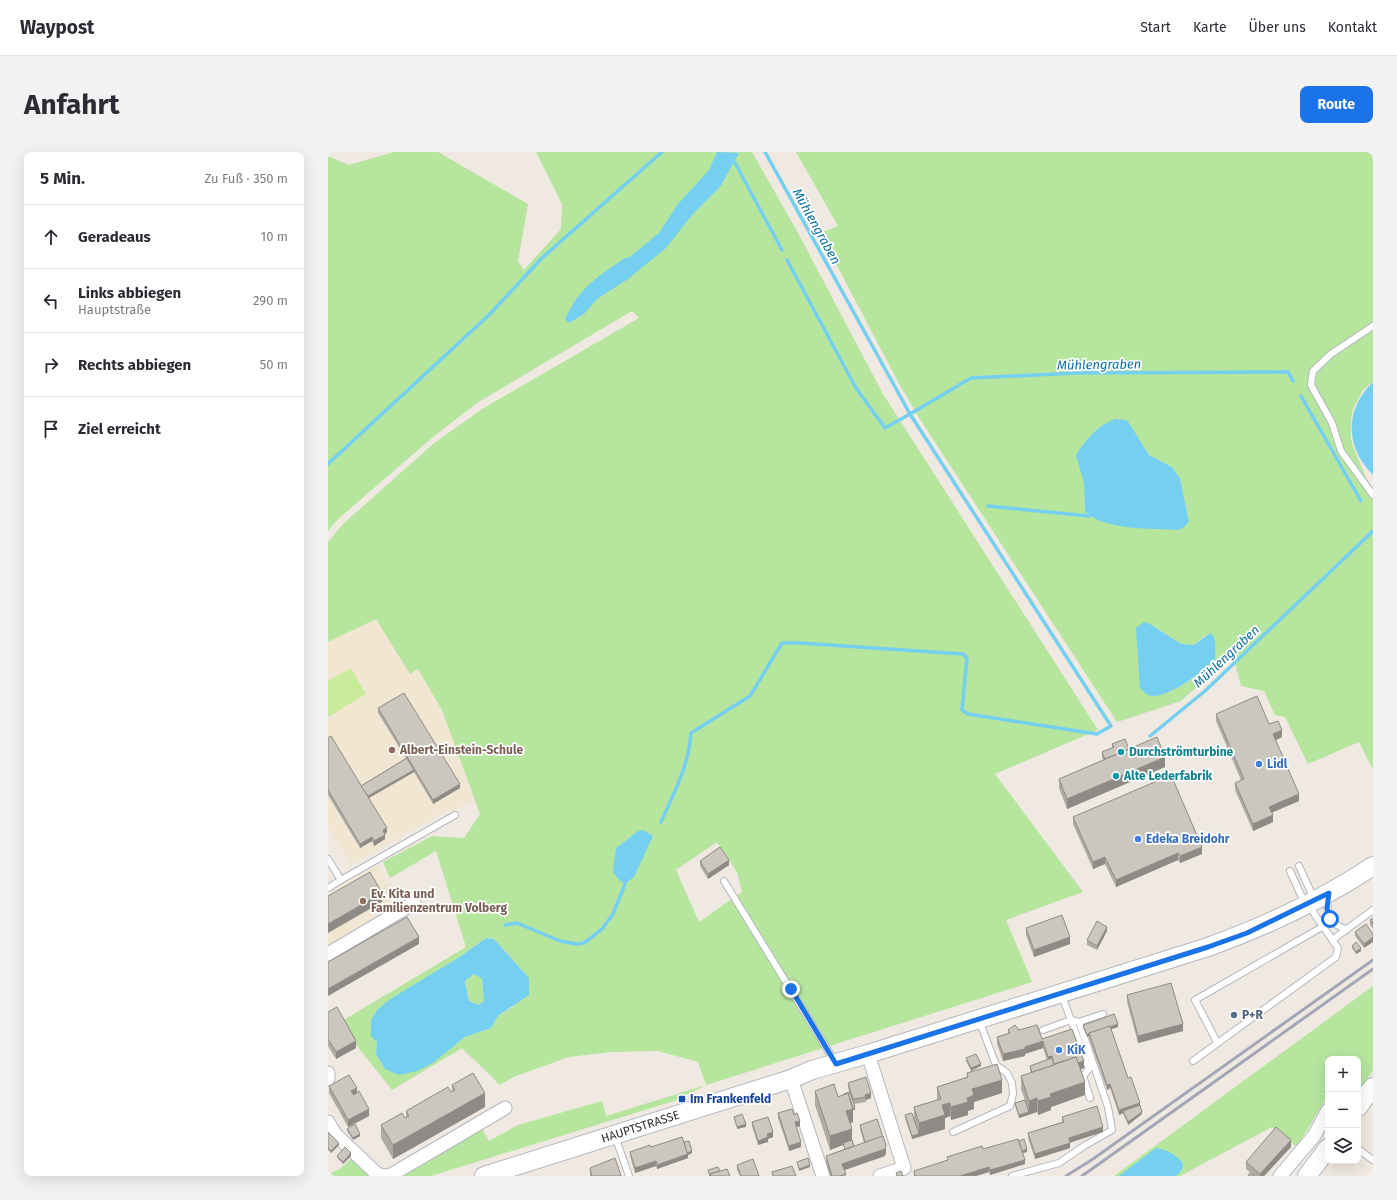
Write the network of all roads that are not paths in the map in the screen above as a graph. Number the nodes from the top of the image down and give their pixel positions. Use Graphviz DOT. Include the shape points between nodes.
graph roads {
  1 [pos="1373,326"];
  2 [pos="1373,495"];
  3 [pos="455,815"];
  4 [pos="328,860"];
  5 [pos="1299,866"];
  6 [pos="1373,866"];
  7 [pos="1290,871"];
  8 [pos="341,880"];
  9 [pos="724,881"];
  10 [pos="328,888"];
  11 [pos="1315,900"];
  12 [pos="414,904"];
  13 [pos="1373,910"];
  14 [pos="1322,926"];
  15 [pos="1347,930"];
  16 [pos="1332,940"];
  17 [pos="328,954"];
  18 [pos="1062,993"];
  19 [pos="1103,1014"];
  20 [pos="979,1019"];
  21 [pos="1071,1020"];
  22 [pos="1079,1022"];
  23 [pos="1043,1030"];
  24 [pos="1217,1042"];
  25 [pos="868,1054"];
  26 [pos="1193,1061"];
  27 [pos="836,1064"];
  28 [pos="328,1073"];
  29 [pos="328,1079"];
  30 [pos="791,1079"];
  31 [pos="1090,1098"];
  32 [pos="506,1108"];
  33 [pos="1325,1116"];
  34 [pos="328,1122"];
  35 [pos="953,1132"];
  36 [pos="614,1135"];
  37 [pos="1361,1151"];
  38 [pos="1325,1152"];
  39 [pos="1373,1160"];
  40 [pos="906,1172"];
  41 [pos="484,1176"];
  42 [pos="629,1176"];
  43 [pos="823,1176"];
  44 [pos="880,1176"];
  45 [pos="1012,1176"];
  46 [pos="1280,1176"];
  47 [pos="1307,1176"];
  1 -- 2 [label="lane" via="1331,354 1314,371 1311,380 1311,385 1332,423 1342,450"];
  3 -- 8 [label="lane"];
  4 -- 8 [label="lane"];
  5 -- 11 [label="lane"];
  6 -- 11 [label="main road, HAUPTSTRASSE"];
  7 -- 11 [label="lane"];
  8 -- 10 [label="lane"];
  9 -- 27 [label="lane"];
  11 -- 14 [label="lane"];
  11 -- 15 [label="lane" via="1327,908 1334,925"];
  11 -- 18 [label="main road, HAUPTSTRASSE" via="1247,933"];
  12 -- 17 [label="street"];
  13 -- 15 [label="lane"];
  14 -- 16 [label="lane"];
  14 -- 24 [label="lane" via="1195,1000"];
  15 -- 16 [label="lane"];
  16 -- 24 [label="lane" via="1338,948 1336,957"];
  18 -- 20 [label="main road, HAUPTSTRASSE"];
  18 -- 21 [label="lane"];
  19 -- 22 [label="lane"];
  20 -- 25 [label="main road, HAUPTSTRASSE"];
  20 -- 35 [label="lane" via="996,1065 1007,1073 1012,1083 1013,1094 1010,1106"];
  21 -- 22 [label="lane"];
  21 -- 23 [label="lane"];
  21 -- 31 [label="lane" via="1089,1069 1082,1076"];
  22 -- 45 [label="lane" via="1108,1107 1112,1130 1059,1164"];
  24 -- 26 [label="lane"];
  25 -- 27 [label="main road, HAUPTSTRASSE"];
  25 -- 40 [label="street"];
  27 -- 30 [label="main road, HAUPTSTRASSE"];
  28 -- 29 [label="street"];
  30 -- 36 [label="main road, HAUPTSTRASSE"];
  30 -- 43 [label="street"];
  32 -- 34 [label="street" via="384,1176 377,1174 335,1134"];
  33 -- 46 [label="street" via="1314,1136"];
  36 -- 41 [label="main road, HAUPTSTRASSE"];
  36 -- 42 [label="lane"];
  37 -- 39 [label="lane"];
  38 -- 47 [label="main road"];
  40 -- 44 [label="street"];
}
